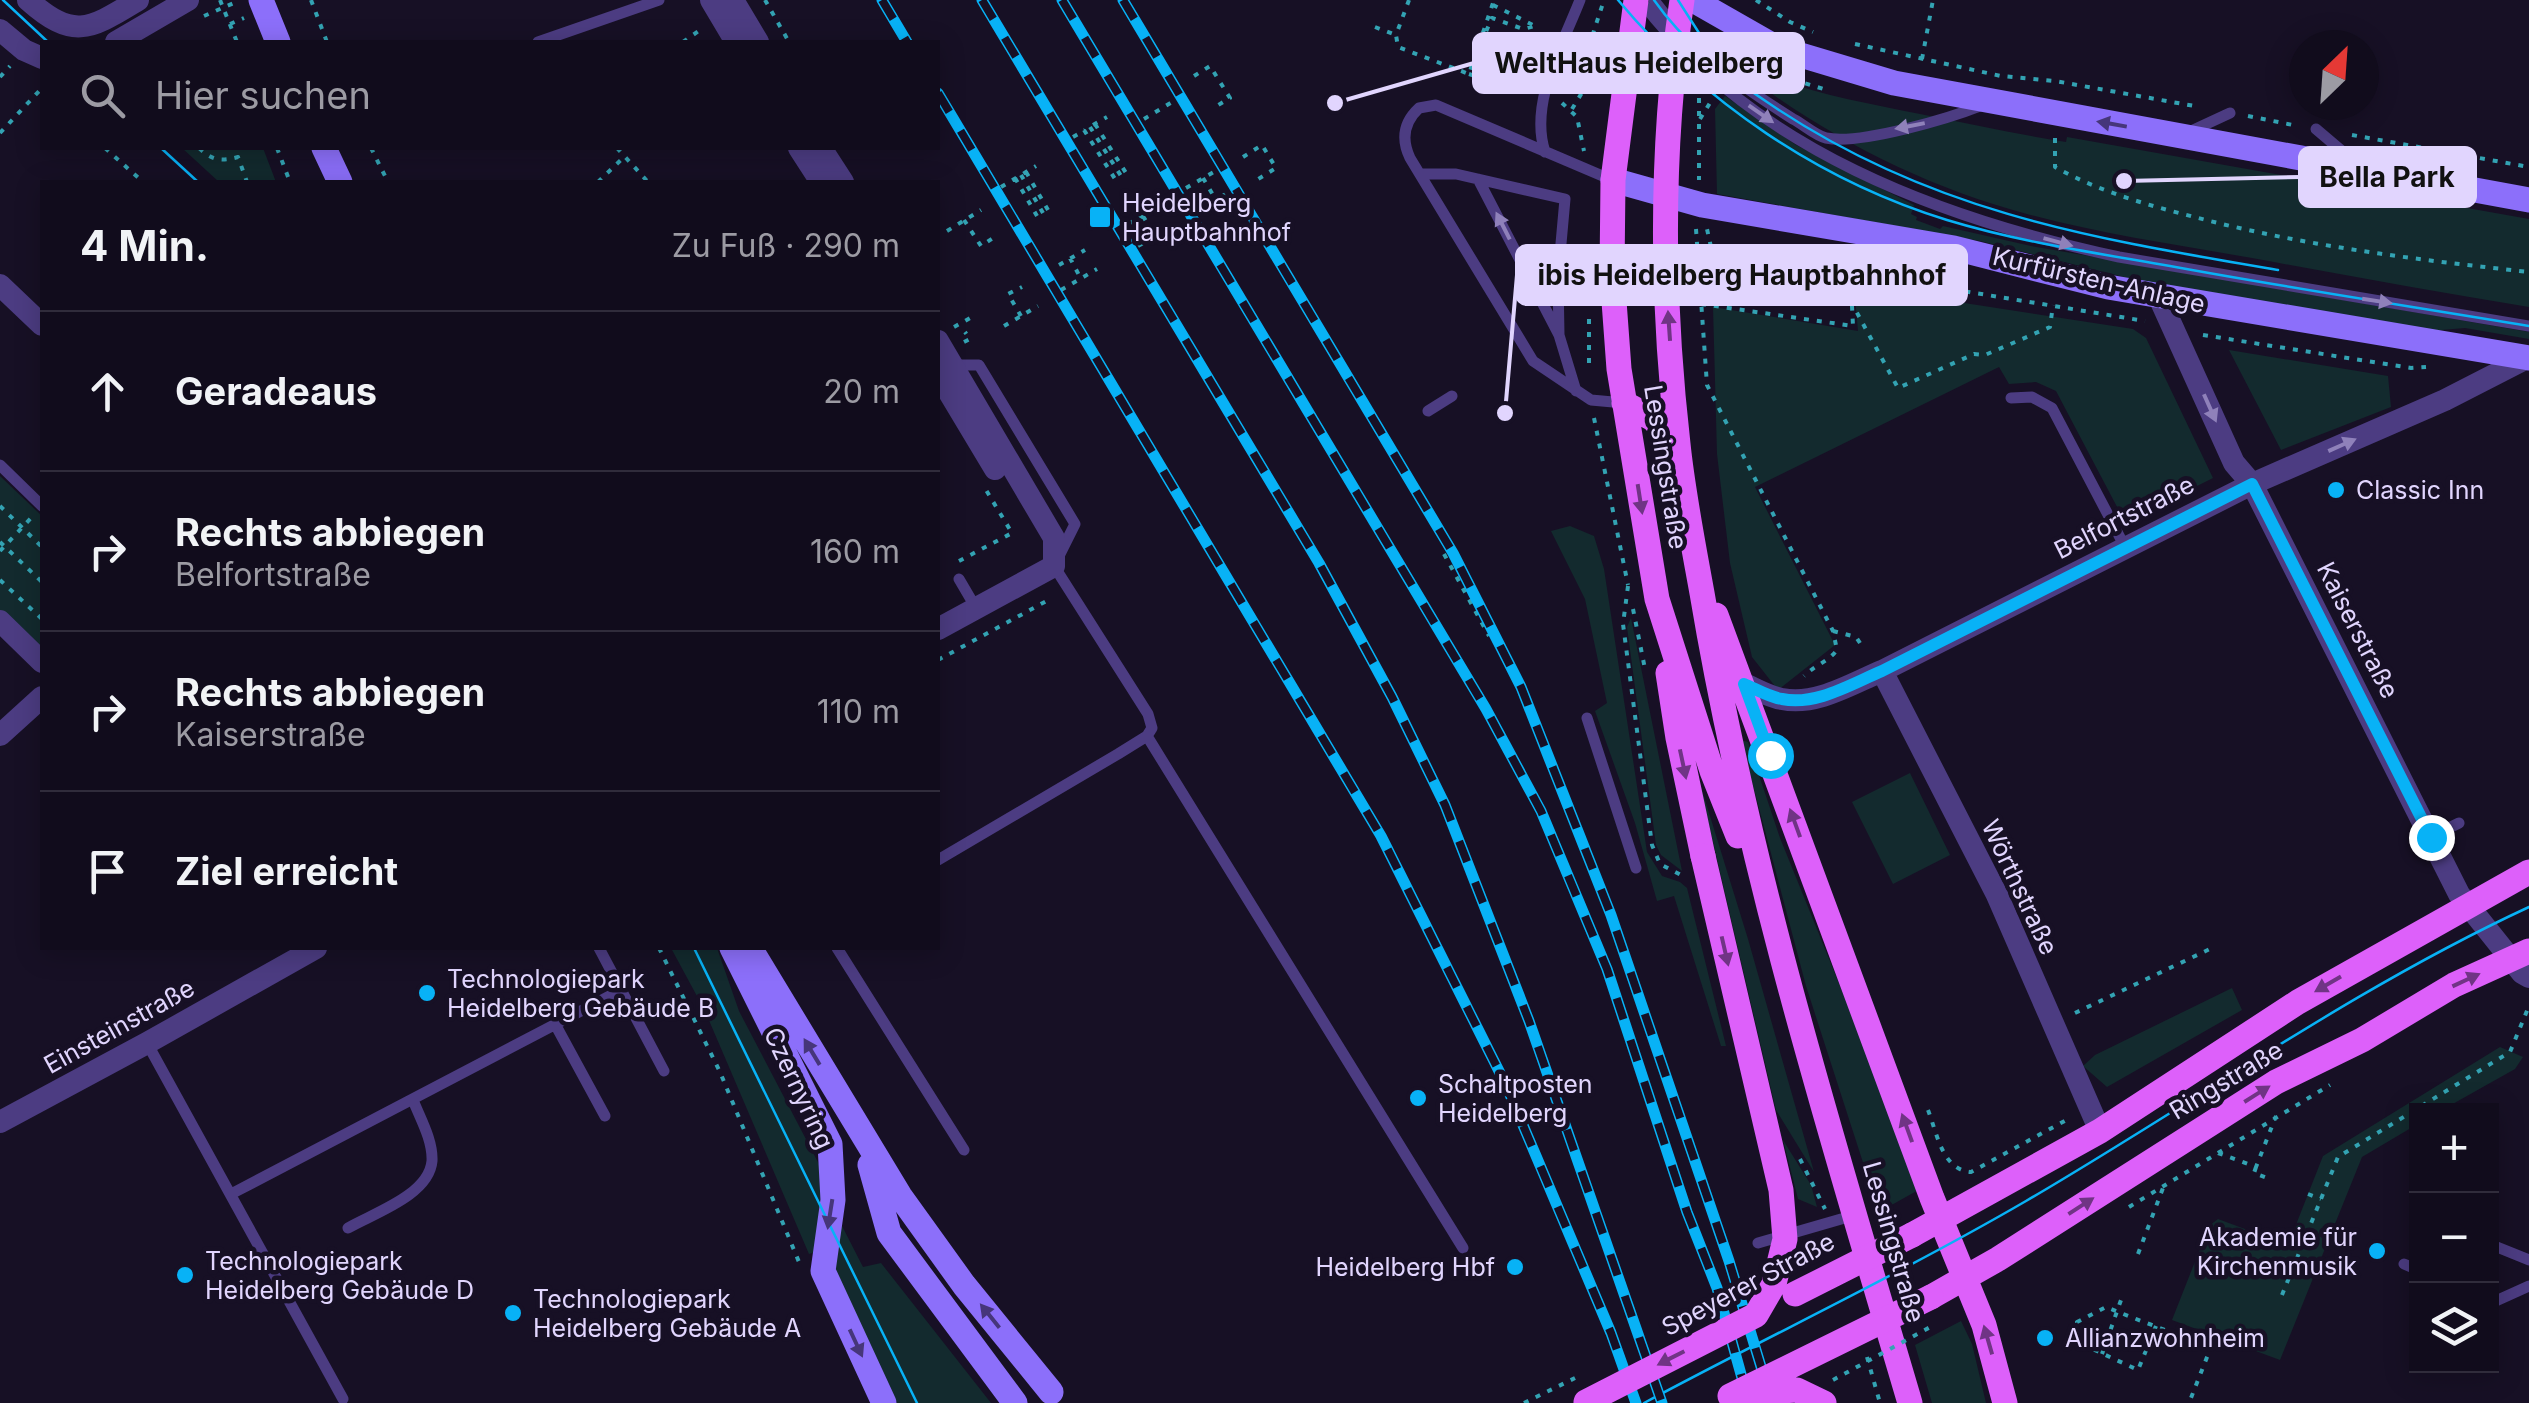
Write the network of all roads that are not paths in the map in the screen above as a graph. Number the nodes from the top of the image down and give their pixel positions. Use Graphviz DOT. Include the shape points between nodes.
graph roads {
  1 [pos="28,0"];
  2 [pos="138,0"];
  3 [pos="188,0"];
  4 [pos="261,0"];
  5 [pos="659,0"];
  6 [pos="1580,0"];
  7 [pos="1638,0"];
  8 [pos="1654,0"];
  9 [pos="1682,0"];
  10 [pos="1693,0"];
  11 [pos="1714,0"];
  12 [pos="1724,0"];
  13 [pos="714,4"];
  14 [pos="0,30"];
  15 [pos="1750,34"];
  16 [pos="119,40"];
  17 [pos="277,40"];
  18 [pos="544,40"];
  19 [pos="735,40"];
  20 [pos="756,40"];
  21 [pos="1676,42"];
  22 [pos="40,57"];
  23 [pos="1992,102"];
  24 [pos="2230,113"];
  25 [pos="2316,129"];
  26 [pos="2177,136"];
  27 [pos="325,150"];
  28 [pos="800,150"];
  29 [pos="823,150"];
  30 [pos="1545,152"];
  31 [pos="2367,172"];
  32 [pos="1421,174"];
  33 [pos="1478,179"];
  34 [pos="339,180"];
  35 [pos="819,180"];
  36 [pos="842,180"];
  37 [pos="1613,180"];
  38 [pos="1664,195"];
  39 [pos="2529,200"];
  40 [pos="0,285"];
  41 [pos="2158,296"];
  42 [pos="40,323"];
  43 [pos="2529,326"];
  44 [pos="1559,336"];
  45 [pos="2528,358"];
  46 [pos="945,370"];
  47 [pos="1576,391"];
  48 [pos="1452,396"];
  49 [pos="2011,398"];
  50 [pos="1624,403"];
  51 [pos="1428,411"];
  52 [pos="1677,436"];
  53 [pos="0,465"];
  54 [pos="2252,484"];
  55 [pos="40,504"];
  56 [pos="2124,547"];
  57 [pos="1054,566"];
  58 [pos="1698,568"];
  59 [pos="959,579"];
  60 [pos="1657,598"];
  61 [pos="976,608"];
  62 [pos="0,621"];
  63 [pos="940,628"];
  64 [pos="40,660"];
  65 [pos="1882,671"];
  66 [pos="1744,684"];
  67 [pos="40,699"];
  68 [pos="1587,718"];
  69 [pos="0,735"];
  70 [pos="1147,736"];
  71 [pos="2459,823"];
  72 [pos="2431,837"];
  73 [pos="940,859"];
  74 [pos="1636,868"];
  75 [pos="2529,872"];
  76 [pos="2466,905"];
  77 [pos="1772,925"];
  78 [pos="312,950"];
  79 [pos="600,950"];
  80 [pos="733,950"];
  81 [pos="751,950"];
  82 [pos="838,950"];
  83 [pos="2523,962"];
  84 [pos="619,991"];
  85 [pos="555,1024"];
  86 [pos="148,1044"];
  87 [pos="664,1070"];
  88 [pos="413,1100"];
  89 [pos="605,1116"];
  90 [pos="0,1122"];
  91 [pos="2092,1124"];
  92 [pos="862,1136"];
  93 [pos="964,1150"];
  94 [pos="231,1194"];
  95 [pos="1855,1215"];
  96 [pos="1941,1220"];
  97 [pos="348,1228"];
  98 [pos="1758,1243"];
  99 [pos="1463,1248"];
  100 [pos="2499,1249"];
  101 [pos="2529,1260"];
  102 [pos="1964,1278"];
  103 [pos="2529,1286"];
  104 [pos="2499,1300"];
  105 [pos="1756,1315"];
  106 [pos="1051,1392"];
  107 [pos="343,1399"];
  108 [pos="1723,1399"];
  109 [pos="1821,1401"];
  110 [pos="884,1403"];
  111 [pos="1015,1403"];
  112 [pos="1585,1403"];
  113 [pos="1910,1403"];
  114 [pos="2006,1403"];
  1 -- 2 [label="street" via="66,27 80,28"];
  3 -- 16 [label="street"];
  4 -- 17 [label="main road"];
  5 -- 18 [label="lane"];
  6 -- 30 [label="lane" via="1542,106 1538,126"];
  7 -- 21 [label="lane"];
  7 -- 37 [label="main road, Lessingstraße"];
  8 -- 21 [label="lane"];
  9 -- 21 [label="main road, Lessingstraße"];
  10 -- 15 [label="main road"];
  11 -- 15 [label="lane"];
  12 -- 15 [label="main road"];
  13 -- 19 [label="street"];
  13 -- 20 [label="street"];
  14 -- 22 [label="street"];
  15 -- 23 [label="main road" via="1840,70"];
  23 -- 21 [label="lane, one-way" via="1951,118 1825,138"];
  21 -- 38 [label="main road, Lessingstraße"];
  21 -- 43 [label="lane, one-way" via="1720,84 1808,145 1988,223 2119,257"];
  26 -- 23 [label="main road, one-way"];
  24 -- 26 [label="lane"];
  25 -- 31 [label="lane"];
  26 -- 31 [label="main road"];
  27 -- 34 [label="main road"];
  28 -- 35 [label="street"];
  29 -- 36 [label="street"];
  30 -- 32 [label="lane" via="1429,104 1412,116 1404,138"];
  30 -- 37 [label="lane"];
  31 -- 39 [label="main road"];
  32 -- 33 [label="lane"];
  32 -- 47 [label="lane" via="1533,361"];
  44 -- 33 [label="lane, one-way"];
  33 -- 44 [label="lane" via="1565,199"];
  37 -- 38 [label="main road, Kurfürsten-Anlage"];
  37 -- 50 [label="main road, Lessingstraße" via="1612,274"];
  38 -- 41 [label="main road, Kurfürsten-Anlage" via="1954,248"];
  52 -- 38 [label="main road, Lessingstraße, one-way"];
  40 -- 42 [label="street"];
  41 -- 45 [label="main road, Kurfürsten-Anlage"];
  41 -- 54 [label="street, Kaiserstraße, one-way" via="2234,463"];
  44 -- 47 [label="lane"];
  54 -- 45 [label="street, Belfortstraße, one-way"];
  46 -- 57 [label="street"];
  46 -- 57 [label="lane" via="979,365 1074,524"];
  47 -- 50 [label="lane" via="1590,400"];
  48 -- 51 [label="lane"];
  49 -- 56 [label="lane" via="2032,396 2052,408"];
  50 -- 52 [label="main road"];
  50 -- 60 [label="main road, Lessingstraße, one-way"];
  52 -- 58 [label="main road, Lessingstraße"];
  53 -- 55 [label="lane"];
  54 -- 56 [label="street, Belfortstraße"];
  54 -- 72 [label="street, Kaiserstraße"];
  56 -- 65 [label="street, Belfortstraße"];
  57 -- 61 [label="street"];
  57 -- 70 [label="lane" via="1148,714"];
  58 -- 66 [label="main road"];
  58 -- 77 [label="main road, Lessingstraße"];
  59 -- 61 [label="lane"];
  60 -- 77 [label="main road, Lessingstraße" via="1712,771"];
  60 -- 105 [label="main road, one-way, bridge" via="1678,738 1784,1216 1778,1269"];
  61 -- 63 [label="street"];
  62 -- 64 [label="street"];
  65 -- 66 [label="street, Belfortstraße" via="1804,701"];
  65 -- 91 [label="street, Wörthstraße" via="1997,895"];
  96 -- 66 [label="main road, one-way"];
  67 -- 69 [label="street"];
  68 -- 74 [label="lane"];
  70 -- 73 [label="lane"];
  70 -- 99 [label="lane"];
  71 -- 72 [label="lane"];
  72 -- 76 [label="street, Kaiserstraße"];
  75 -- 76 [label="main road, Ringstraße"];
  76 -- 83 [label="street, Kaiserstraße"];
  76 -- 91 [label="main road, Ringstraße, one-way"];
  77 -- 95 [label="main road, Lessingstraße"];
  78 -- 86 [label="street, Einsteinstraße"];
  79 -- 84 [label="lane"];
  80 -- 110 [label="main road, Czernyring, one-way" via="830,1144 833,1200 823,1271"];
  92 -- 81 [label="main road, Czernyring, one-way"];
  82 -- 93 [label="lane"];
  102 -- 83 [label="main road, Ringstraße, one-way" via="2276,1082 2454,984"];
  84 -- 85 [label="lane"];
  84 -- 87 [label="lane"];
  85 -- 88 [label="lane"];
  85 -- 89 [label="lane"];
  86 -- 90 [label="street, Einsteinstraße"];
  86 -- 94 [label="lane"];
  88 -- 94 [label="lane"];
  88 -- 97 [label="lane" via="429,1138 426,1179"];
  91 -- 96 [label="main road, Ringstraße"];
  106 -- 92 [label="main road, Czernyring, one-way" via="954,1270"];
  92 -- 111 [label="main road, Czernyring" via="890,1233"];
  94 -- 107 [label="lane"];
  95 -- 98 [label="lane"];
  95 -- 113 [label="main road, Lessingstraße"];
  96 -- 102 [label="main road"];
  96 -- 105 [label="main road, Speyerer Straße, bridge"];
  100 -- 101 [label="lane"];
  102 -- 108 [label="main road, bridge"];
  114 -- 102 [label="main road, one-way"];
  103 -- 104 [label="lane"];
  105 -- 112 [label="main road, Speyerer Straße, one-way, bridge"];
  108 -- 109 [label="main road, bridge" via="1785,1389"];
}
